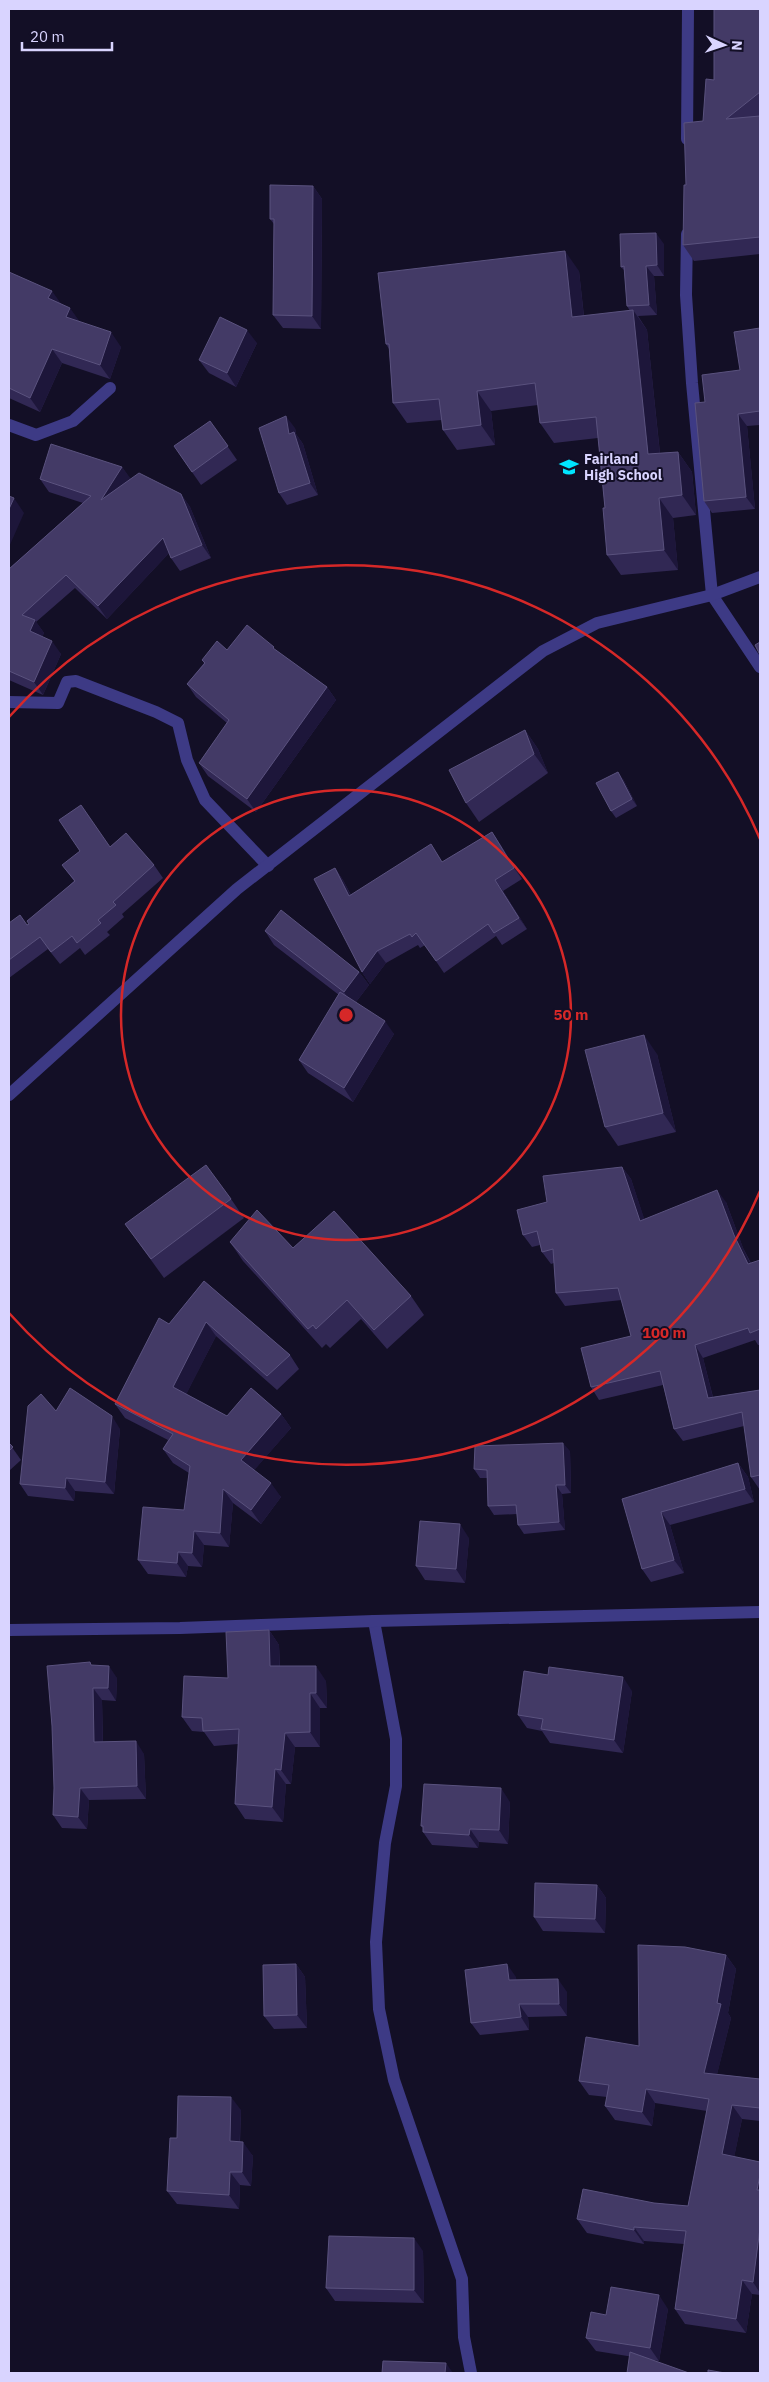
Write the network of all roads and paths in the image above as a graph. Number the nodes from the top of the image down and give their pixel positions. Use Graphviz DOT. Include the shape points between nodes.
graph roads {
  1 [pos="688,9"];
  2 [pos="687,147"];
  3 [pos="687,216"];
  4 [pos="110,388"];
  5 [pos="9,426"];
  6 [pos="760,577"];
  7 [pos="712,595"];
  8 [pos="760,667"];
  9 [pos="9,702"];
  10 [pos="268,866"];
  11 [pos="9,1095"];
  12 [pos="760,1612"];
  13 [pos="374,1621"];
  14 [pos="9,1630"];
  15 [pos="471,2373"];
  1 -- 2 [label="street"];
  3 -- 7 [label="street" via="686,295"];
  4 -- 5 [label="street" via="73,421 36,435"];
  6 -- 7 [label="street"];
  7 -- 8 [label="street"];
  7 -- 10 [label="street" via="597,623 543,651"];
  9 -- 10 [label="street" via="58,703 67,682 76,681 178,723 187,760 205,800"];
  10 -- 11 [label="street"];
  12 -- 13 [label="street"];
  13 -- 14 [label="street"];
  13 -- 15 [label="street" via="396,1739 396,1786 385,1843 376,1942 379,2009 394,2080 462,2279 464,2337"];
}
